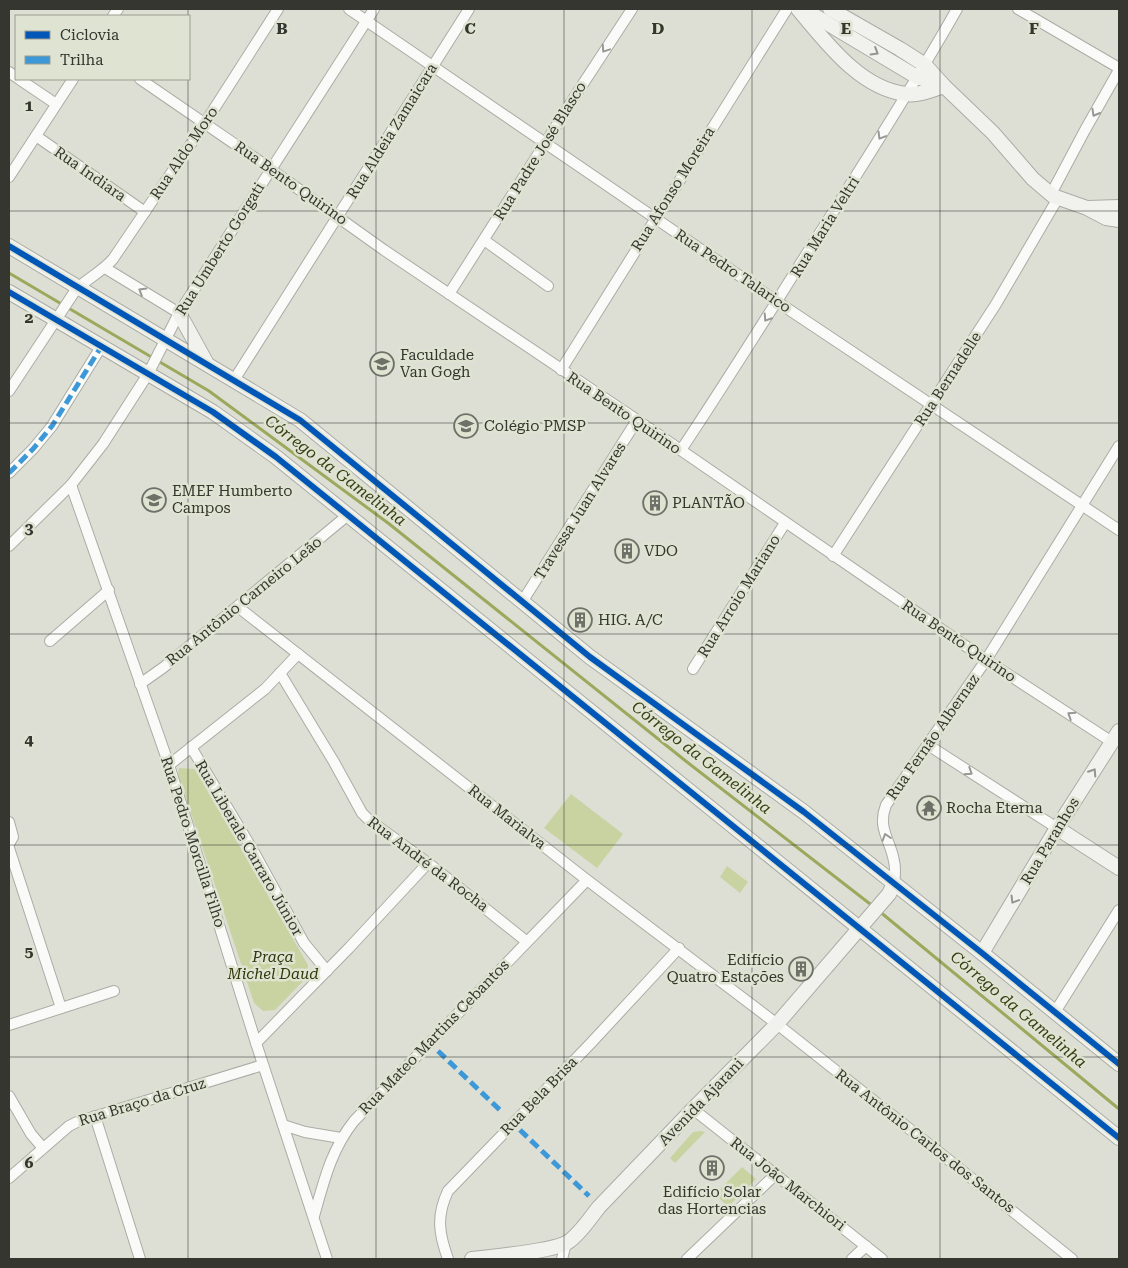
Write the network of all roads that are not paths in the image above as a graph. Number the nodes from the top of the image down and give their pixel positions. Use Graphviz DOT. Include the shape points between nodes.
graph roads {
  1 [pos="278,9"];
  2 [pos="349,9"];
  3 [pos="374,9"];
  4 [pos="469,9"];
  5 [pos="632,9"];
  6 [pos="787,9"];
  7 [pos="798,9"];
  8 [pos="803,9"];
  9 [pos="830,9"];
  10 [pos="957,9"];
  11 [pos="1018,9"];
  12 [pos="367,20"];
  13 [pos="433,65"];
  14 [pos="925,65"];
  15 [pos="1119,69"];
  16 [pos="918,78"];
  17 [pos="21,80"];
  18 [pos="71,80"];
  19 [pos="141,80"];
  20 [pos="944,86"];
  21 [pos="907,95"];
  22 [pos="56,104"];
  23 [pos="205,123"];
  24 [pos="36,136"];
  25 [pos="546,143"];
  26 [pos="271,169"];
  27 [pos="9,177"];
  28 [pos="1054,196"];
  29 [pos="1119,207"];
  30 [pos="1087,208"];
  31 [pos="145,212"];
  32 [pos="338,216"];
  33 [pos="655,218"];
  34 [pos="1119,220"];
  35 [pos="484,240"];
  36 [pos="9,246"];
  37 [pos="105,268"];
  38 [pos="548,286"];
  39 [pos="76,290"];
  40 [pos="9,292"];
  41 [pos="449,294"];
  42 [pos="778,301"];
  43 [pos="179,313"];
  44 [pos="58,316"];
  45 [pos="164,342"];
  46 [pos="101,347"];
  47 [pos="208,364"];
  48 [pos="150,370"];
  49 [pos="560,370"];
  50 [pos="234,380"];
  51 [pos="9,391"];
  52 [pos="932,406"];
  53 [pos="637,420"];
  54 [pos="1119,446"];
  55 [pos="681,450"];
  56 [pos="9,473"];
  57 [pos="70,485"];
  58 [pos="1082,505"];
  59 [pos="348,515"];
  60 [pos="785,523"];
  61 [pos="1119,530"];
  62 [pos="9,546"];
  63 [pos="833,556"];
  64 [pos="108,590"];
  65 [pos="522,602"];
  66 [pos="238,607"];
  67 [pos="50,641"];
  68 [pos="298,654"];
  69 [pos="986,660"];
  70 [pos="693,669"];
  71 [pos="280,673"];
  72 [pos="140,684"];
  73 [pos="1116,736"];
  74 [pos="928,745"];
  75 [pos="191,747"];
  76 [pos="169,765"];
  77 [pos="9,822"];
  78 [pos="1057,828"];
  79 [pos="10,844"];
  80 [pos="428,863"];
  81 [pos="1119,868"];
  82 [pos="587,880"];
  83 [pos="894,884"];
  84 [pos="1119,910"];
  85 [pos="859,929"];
  86 [pos="526,941"];
  87 [pos="679,948"];
  88 [pos="982,953"];
  89 [pos="327,971"];
  90 [pos="114,991"];
  91 [pos="61,1008"];
  92 [pos="1054,1012"];
  93 [pos="777,1024"];
  94 [pos="9,1025"];
  95 [pos="256,1043"];
  96 [pos="1119,1064"];
  97 [pos="263,1065"];
  98 [pos="9,1096"];
  99 [pos="693,1109"];
  100 [pos="95,1116"];
  101 [pos="283,1125"];
  102 [pos="340,1138"];
  103 [pos="1119,1138"];
  104 [pos="43,1148"];
  105 [pos="776,1174"];
  106 [pos="9,1178"];
  107 [pos="314,1216"];
  108 [pos="566,1243"];
  109 [pos="866,1246"];
  110 [pos="140,1259"];
  111 [pos="327,1259"];
  112 [pos="448,1259"];
  113 [pos="472,1259"];
  114 [pos="562,1259"];
  115 [pos="687,1259"];
  116 [pos="852,1259"];
  117 [pos="882,1259"];
  118 [pos="1072,1259"];
  1 -- 23 [label="street, Rua Aldo Moro"];
  2 -- 12 [label="street, Rua Pedro Talarico"];
  3 -- 12 [label="street, Rua Umberto Gorgati"];
  4 -- 13 [label="street, Rua Aldeia Zamaicara"];
  5 -- 25 [label="street, Rua Padre José Blasco, one-way"];
  6 -- 33 [label="street, Rua Afonso Moreira"];
  7 -- 21 [label="main road" via="853,68 872,82"];
  8 -- 16 [label="main road, one-way"];
  9 -- 14 [label="main road"];
  10 -- 14 [label="street, Rua Maria Veltri"];
  11 -- 15 [label="street"];
  12 -- 13 [label="street, Rua Pedro Talarico"];
  12 -- 26 [label="street, Rua Umberto Gorgati"];
  13 -- 25 [label="street, Rua Pedro Talarico"];
  13 -- 32 [label="street, Rua Aldeia Zamaicara"];
  14 -- 16 [label="street, Rua Maria Veltri"];
  14 -- 20 [label="main road"];
  15 -- 28 [label="street, Rua Bernadelle, one-way"];
  16 -- 20 [label="main road"];
  16 -- 21 [label="street, Rua Maria Veltri"];
  17 -- 22 [label="street"];
  18 -- 22 [label="street"];
  19 -- 23 [label="street, Rua Bento Quirino"];
  20 -- 21 [label="main road"];
  20 -- 28 [label="main road"];
  21 -- 42 [label="street, Rua Maria Veltri, one-way"];
  22 -- 24 [label="street"];
  23 -- 26 [label="street, Rua Bento Quirino"];
  23 -- 31 [label="street, Rua Aldo Moro"];
  24 -- 27 [label="street"];
  24 -- 31 [label="street, Rua Indiara"];
  25 -- 33 [label="street, Rua Pedro Talarico"];
  25 -- 35 [label="street, Rua Padre José Blasco"];
  26 -- 32 [label="street, Rua Bento Quirino"];
  26 -- 43 [label="street, Rua Umberto Gorgati"];
  28 -- 30 [label="main road"];
  28 -- 52 [label="street, Rua Bernadelle" via="996,304"];
  29 -- 30 [label="main road"];
  30 -- 34 [label="main road" via="1106,218"];
  31 -- 37 [label="street, Rua Aldo Moro"];
  32 -- 41 [label="street, Rua Bento Quirino"];
  32 -- 50 [label="street, Rua Aldeia Zamaicara"];
  33 -- 42 [label="street, Rua Pedro Talarico"];
  33 -- 49 [label="street, Rua Afonso Moreira"];
  35 -- 38 [label="street"];
  35 -- 41 [label="street, Rua Padre José Blasco"];
  36 -- 39 [label="main road"];
  37 -- 39 [label="street, Rua Aldo Moro"];
  43 -- 37 [label="street, one-way"];
  39 -- 44 [label="street, Rua Aldo Moro"];
  39 -- 45 [label="main road"];
  40 -- 44 [label="main road"];
  41 -- 49 [label="street, Rua Bento Quirino"];
  42 -- 52 [label="street, Rua Pedro Talarico"];
  42 -- 55 [label="street, Rua Maria Veltri, one-way"];
  43 -- 45 [label="street, Rua Umberto Gorgati"];
  43 -- 47 [label="main road"];
  44 -- 46 [label="main road"];
  44 -- 51 [label="street, Rua Aldo Moro"];
  45 -- 47 [label="main road"];
  45 -- 48 [label="street, Rua Umberto Gorgati"];
  46 -- 48 [label="main road"];
  46 -- 56 [label="street" via="52,426"];
  47 -- 50 [label="main road"];
  48 -- 57 [label="street, Rua Umberto Gorgati" via="103,444"];
  48 -- 59 [label="main road" via="276,457"];
  49 -- 53 [label="street, Rua Bento Quirino"];
  50 -- 65 [label="main road" via="300,420"];
  52 -- 58 [label="street, Rua Pedro Talarico"];
  52 -- 63 [label="street, Rua Bernadelle"];
  53 -- 55 [label="street, Rua Bento Quirino"];
  53 -- 65 [label="street, Travessa Juan Alvares"];
  54 -- 58 [label="street, Rua Fernão Albernaz"];
  55 -- 60 [label="street, Rua Bento Quirino"];
  57 -- 62 [label="street, Rua Umberto Gorgati"];
  57 -- 64 [label="street, Rua Pedro Morcilla Filho"];
  58 -- 61 [label="street, Rua Pedro Talarico"];
  58 -- 69 [label="street, Rua Fernão Albernaz"];
  59 -- 66 [label="street, Rua Antônio Carneiro Leão"];
  59 -- 85 [label="main road"];
  60 -- 63 [label="street, Rua Bento Quirino"];
  60 -- 70 [label="street, Rua Arroio Mariano"];
  63 -- 69 [label="street, Rua Bento Quirino"];
  64 -- 67 [label="street"];
  64 -- 72 [label="street, Rua Pedro Morcilla Filho"];
  65 -- 83 [label="main road" via="590,657 804,812"];
  66 -- 68 [label="street, Rua Marialva"];
  66 -- 72 [label="street, Rua Antônio Carneiro Leão"];
  68 -- 71 [label="street"];
  68 -- 82 [label="street, Rua Marialva"];
  73 -- 69 [label="street, Rua Bento Quirino, one-way"];
  69 -- 74 [label="street, Rua Fernão Albernaz"];
  71 -- 75 [label="street" via="265,689"];
  71 -- 80 [label="street, Rua André da Rocha" via="362,813"];
  72 -- 76 [label="street, Rua Pedro Morcilla Filho"];
  78 -- 73 [label="main road, Rua Paranhos, one-way"];
  74 -- 78 [label="street, one-way"];
  83 -- 74 [label="street, Rua Fernão Albernaz, one-way" via="894,859 882,822 883,813"];
  75 -- 76 [label="street"];
  75 -- 89 [label="street, Rua Liberale Carraro Júnior" via="304,943"];
  76 -- 95 [label="street, Rua Pedro Morcilla Filho"];
  77 -- 79 [label="street" via="12,832"];
  78 -- 81 [label="main road"];
  78 -- 88 [label="main road, Rua Paranhos, one-way"];
  79 -- 91 [label="street"];
  80 -- 86 [label="street, Rua André da Rocha"];
  80 -- 89 [label="street"];
  82 -- 86 [label="street, Rua Mateo Martins Cebantos"];
  82 -- 87 [label="street, Rua Marialva"];
  83 -- 85 [label="main road, Avenida Ajarani"];
  83 -- 88 [label="main road"];
  84 -- 92 [label="street"];
  85 -- 93 [label="main road, Avenida Ajarani"];
  85 -- 103 [label="main road"];
  86 -- 102 [label="street, Rua Mateo Martins Cebantos"];
  87 -- 93 [label="street, Rua Marialva"];
  87 -- 112 [label="street, Rua Bela Brisa" via="448,1190 439,1218"];
  88 -- 92 [label="main road"];
  89 -- 95 [label="street"];
  90 -- 91 [label="street"];
  91 -- 94 [label="street"];
  92 -- 96 [label="main road"];
  93 -- 99 [label="main road, Avenida Ajarani"];
  93 -- 118 [label="street, Rua Antônio Carlos dos Santos"];
  95 -- 97 [label="street, Rua Pedro Morcilla Filho"];
  97 -- 100 [label="street, Rua Braço da Cruz"];
  97 -- 101 [label="street, Rua Pedro Morcilla Filho"];
  98 -- 104 [label="street"];
  99 -- 105 [label="street, Rua João Marchiori"];
  99 -- 108 [label="main road, Avenida Ajarani"];
  100 -- 104 [label="street, Rua Braço da Cruz" via="69,1126"];
  100 -- 110 [label="street"];
  101 -- 102 [label="street"];
  101 -- 107 [label="street, Rua Pedro Morcilla Filho"];
  102 -- 107 [label="street, Rua Mateo Martins Cebantos"];
  104 -- 106 [label="street, Rua Braço da Cruz"];
  105 -- 109 [label="street, Rua João Marchiori"];
  105 -- 115 [label="street"];
  107 -- 111 [label="street, Rua Pedro Morcilla Filho"];
  108 -- 113 [label="main road"];
  108 -- 114 [label="street"];
  109 -- 116 [label="street"];
  109 -- 117 [label="street, Rua João Marchiori"];
}
